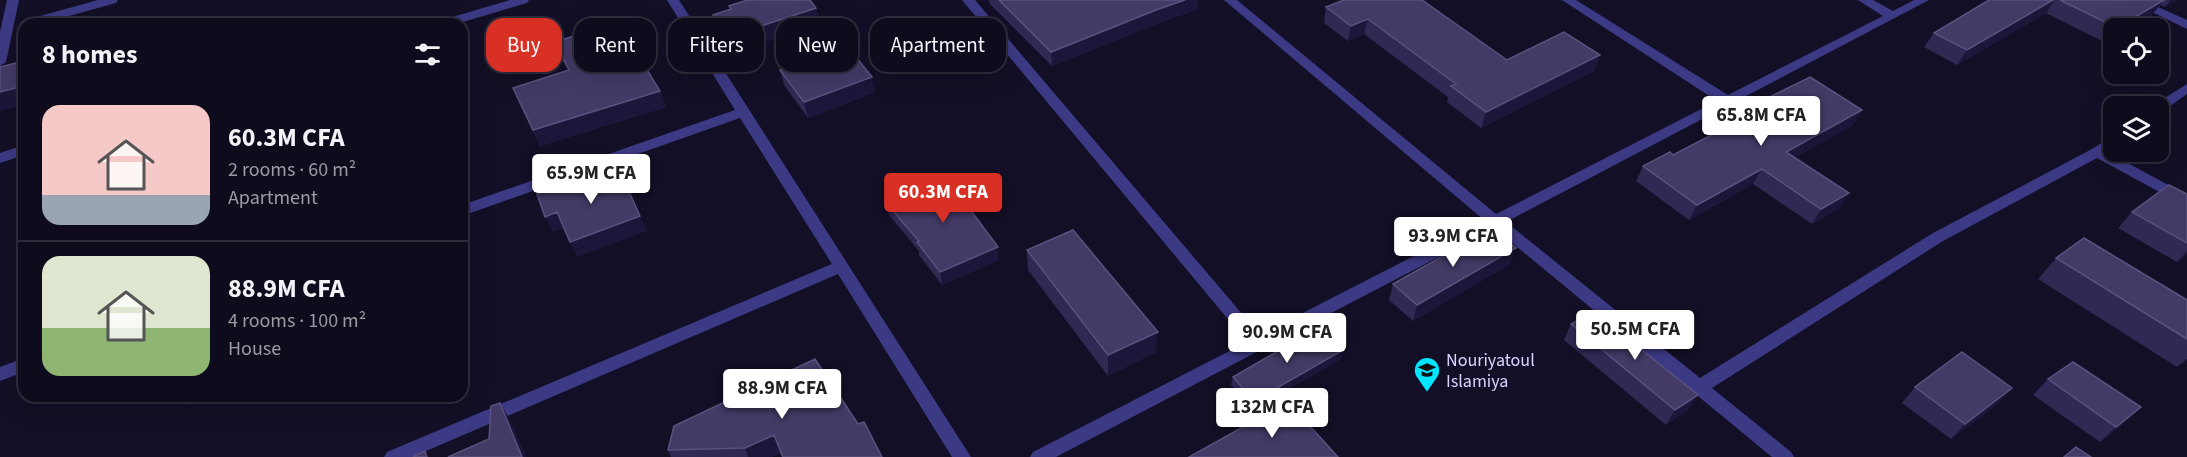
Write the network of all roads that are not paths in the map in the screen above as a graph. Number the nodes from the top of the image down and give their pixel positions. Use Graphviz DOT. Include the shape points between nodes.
graph roads {
  1 [pos="14,0"];
  2 [pos="112,0"];
  3 [pos="523,0"];
  4 [pos="673,0"];
  5 [pos="968,0"];
  6 [pos="1230,0"];
  7 [pos="1568,0"];
  8 [pos="1864,0"];
  9 [pos="1923,0"];
  10 [pos="2133,0"];
  11 [pos="1893,16"];
  12 [pos="47,18"];
  13 [pos="463,18"];
  14 [pos="2187,25"];
  15 [pos="4,30"];
  16 [pos="0,62"];
  17 [pos="2187,88"];
  18 [pos="2169,100"];
  19 [pos="1727,101"];
  20 [pos="744,112"];
  21 [pos="2103,148"];
  22 [pos="18,152"];
  23 [pos="2097,152"];
  24 [pos="0,158"];
  25 [pos="2187,202"];
  26 [pos="468,209"];
  27 [pos="1495,221"];
  28 [pos="841,266"];
  29 [pos="1258,344"];
  30 [pos="18,367"];
  31 [pos="0,374"];
  32 [pos="1700,387"];
  33 [pos="393,457"];
  34 [pos="962,457"];
  35 [pos="1039,457"];
  36 [pos="1785,457"];
  1 -- 15 [label="street"];
  2 -- 12 [label="street"];
  3 -- 13 [label="street"];
  4 -- 20 [label="street"];
  5 -- 29 [label="street"];
  6 -- 27 [label="street"];
  7 -- 19 [label="street"];
  8 -- 11 [label="street"];
  9 -- 11 [label="street"];
  10 -- 14 [label="street"];
  11 -- 19 [label="street"];
  15 -- 16 [label="street"];
  17 -- 18 [label="street"];
  19 -- 27 [label="street"];
  20 -- 26 [label="street"];
  20 -- 28 [label="street"];
  21 -- 23 [label="street"];
  22 -- 24 [label="street"];
  23 -- 25 [label="street"];
  23 -- 32 [label="street" via="1938,237"];
  27 -- 29 [label="street"];
  27 -- 32 [label="street"];
  28 -- 33 [label="street"];
  28 -- 34 [label="street"];
  29 -- 35 [label="street"];
  30 -- 31 [label="street"];
  32 -- 36 [label="street"];
}
